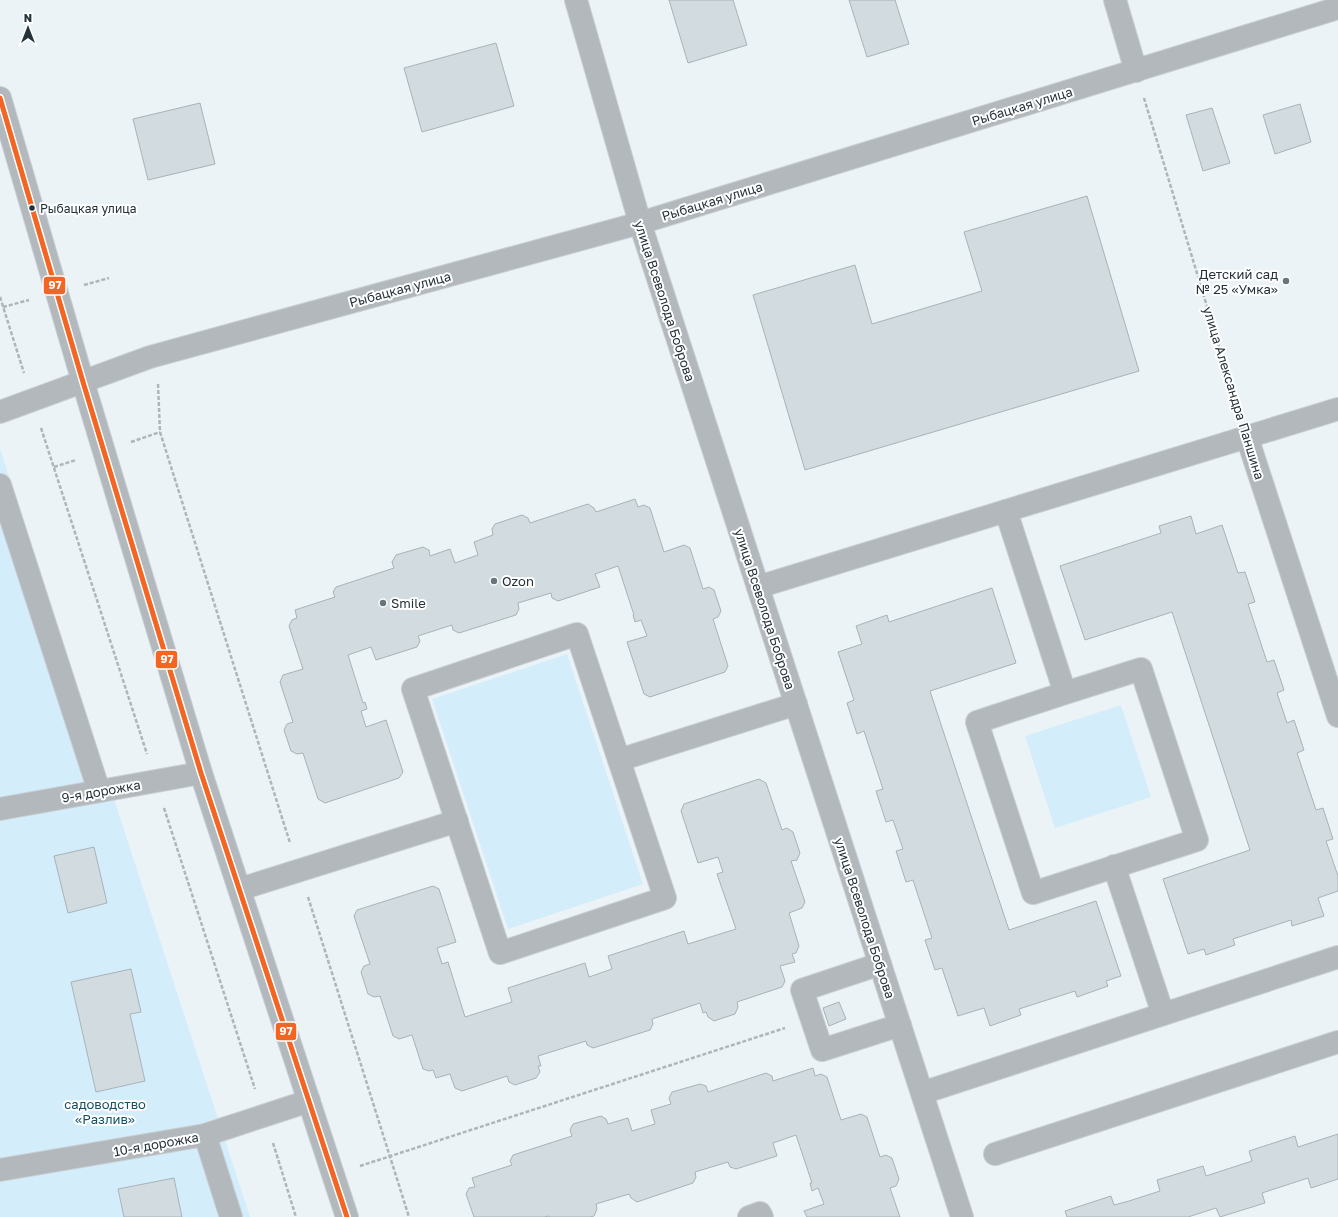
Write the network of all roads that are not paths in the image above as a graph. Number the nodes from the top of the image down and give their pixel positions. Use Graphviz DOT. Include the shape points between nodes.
graph roads {
  1 [pos="576,0"];
  2 [pos="1115,0"];
  3 [pos="1338,8"];
  4 [pos="1136,71"];
  5 [pos="0,98"];
  6 [pos="640,224"];
  7 [pos="83,382"];
  8 [pos="1338,410"];
  9 [pos="0,412"];
  10 [pos="1247,437"];
  11 [pos="0,485"];
  12 [pos="1006,511"];
  13 [pos="758,587"];
  14 [pos="1066,693"];
  15 [pos="796,704"];
  16 [pos="1338,716"];
  17 [pos="619,760"];
  18 [pos="201,773"];
  19 [pos="100,791"];
  20 [pos="0,809"];
  21 [pos="457,821"];
  22 [pos="1114,866"];
  23 [pos="240,889"];
  24 [pos="1338,958"];
  25 [pos="880,964"];
  26 [pos="1163,1014"];
  27 [pos="900,1024"];
  28 [pos="1338,1042"];
  29 [pos="922,1093"];
  30 [pos="309,1101"];
  31 [pos="205,1135"];
  32 [pos="995,1154"];
  33 [pos="0,1170"];
  34 [pos="231,1217"];
  35 [pos="347,1217"];
  36 [pos="749,1217"];
  37 [pos="762,1217"];
  38 [pos="962,1217"];
  1 -- 6 [label="street, улица Всеволода Боброва"];
  2 -- 4 [label="street"];
  3 -- 4 [label="street, Рыбацкая улица"];
  4 -- 6 [label="street, Рыбацкая улица"];
  5 -- 7 [label="street"];
  6 -- 7 [label="street, Рыбацкая улица" via="150,357"];
  6 -- 13 [label="street, улица Всеволода Боброва"];
  7 -- 9 [label="street, Рыбацкая улица"];
  7 -- 18 [label="street"];
  8 -- 10 [label="street"];
  10 -- 12 [label="street"];
  10 -- 16 [label="street, улица Александра Паншина"];
  11 -- 19 [label="street"];
  12 -- 13 [label="street"];
  12 -- 14 [label="street"];
  13 -- 15 [label="street, улица Всеволода Боброва"];
  14 -- 22 [label="street" via="1142,668 1198,840"];
  14 -- 22 [label="street" via="977,722 1033,893"];
  15 -- 17 [label="street"];
  15 -- 25 [label="street, улица Всеволода Боброва"];
  17 -- 21 [label="street" via="577,634 412,689"];
  17 -- 21 [label="street" via="665,898 500,953"];
  18 -- 19 [label="street, 9-я дорожка"];
  18 -- 23 [label="street"];
  19 -- 20 [label="street, 9-я дорожка"];
  21 -- 23 [label="street"];
  22 -- 26 [label="street"];
  23 -- 30 [label="street"];
  24 -- 26 [label="street"];
  25 -- 27 [label="street, улица Всеволода Боброва"];
  25 -- 27 [label="street" via="802,990 822,1050"];
  26 -- 29 [label="street"];
  27 -- 29 [label="street, улица Всеволода Боброва"];
  28 -- 32 [label="street"];
  29 -- 38 [label="street, улица Всеволода Боброва"];
  30 -- 31 [label="street, 10-я дорожка"];
  30 -- 35 [label="street"];
  31 -- 33 [label="street, 10-я дорожка"];
  31 -- 34 [label="street"];
  36 -- 37 [label="street" via="760,1213"];
}
